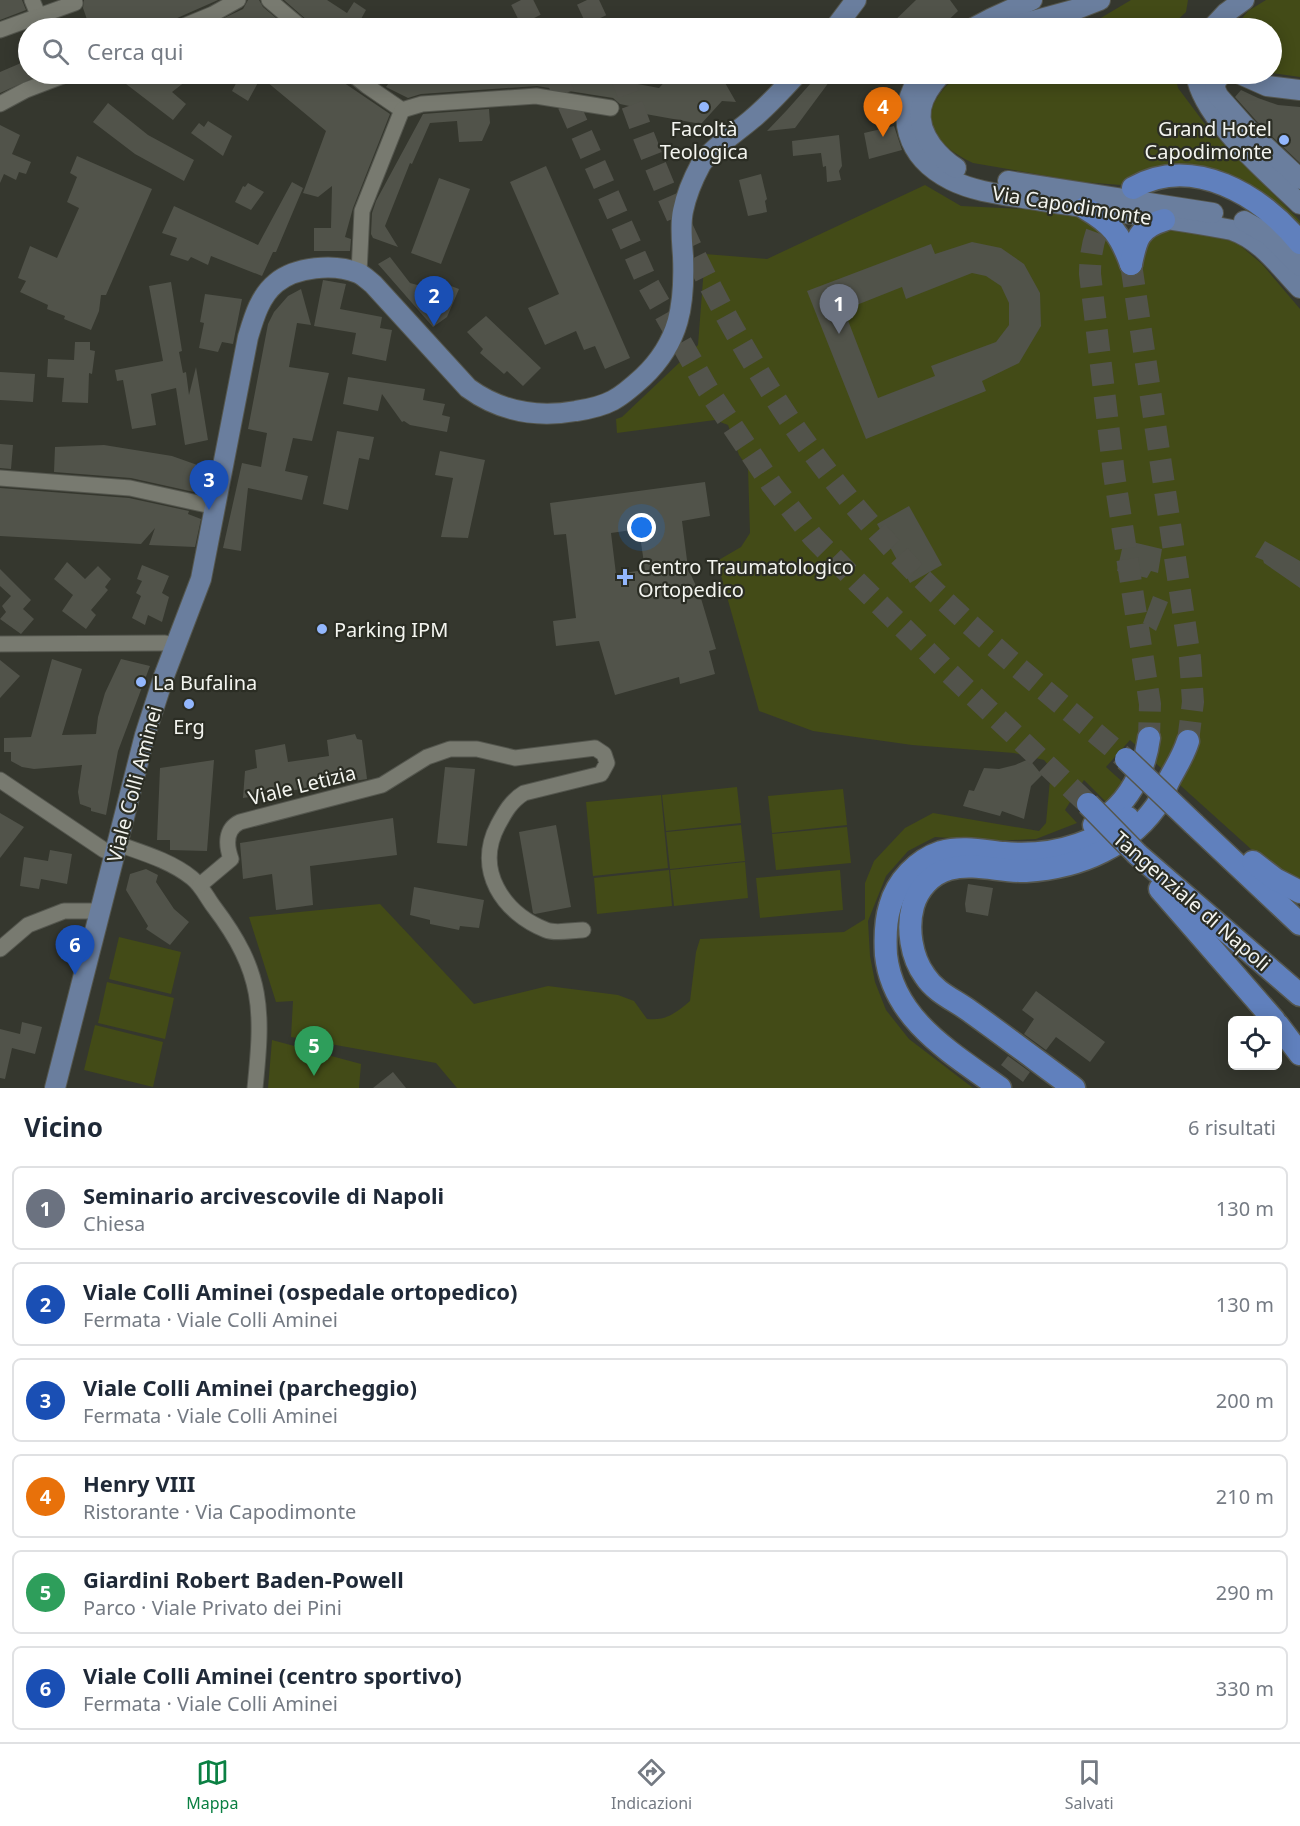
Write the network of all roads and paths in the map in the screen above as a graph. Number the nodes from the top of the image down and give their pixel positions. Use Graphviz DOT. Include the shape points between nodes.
graph roads {
  1 [pos="32,0"];
  2 [pos="74,0"];
  3 [pos="238,0"];
  4 [pos="269,0"];
  5 [pos="856,0"];
  6 [pos="1032,0"];
  7 [pos="1100,0"];
  8 [pos="1244,0"];
  9 [pos="39,16"];
  10 [pos="33,18"];
  11 [pos="203,18"];
  12 [pos="290,18"];
  13 [pos="842,18"];
  14 [pos="992,18"];
  15 [pos="1044,18"];
  16 [pos="1222,18"];
  17 [pos="18,24"];
  18 [pos="0,30"];
  19 [pos="42,84"];
  20 [pos="364,84"];
  21 [pos="787,84"];
  22 [pos="917,84"];
  23 [pos="934,84"];
  24 [pos="1198,84"];
  25 [pos="1262,84"];
  26 [pos="1213,88"];
  27 [pos="1300,90"];
  28 [pos="0,104"];
  29 [pos="611,108"];
  30 [pos="402,110"];
  31 [pos="1300,179"];
  32 [pos="1133,188"];
  33 [pos="1300,204"];
  34 [pos="1084,208"];
  35 [pos="1164,220"];
  36 [pos="1300,243"];
  37 [pos="1300,266"];
  38 [pos="359,273"];
  39 [pos="1300,288"];
  40 [pos="0,478"];
  41 [pos="207,505"];
  42 [pos="165,643"];
  43 [pos="0,644"];
  44 [pos="1149,738"];
  45 [pos="1188,741"];
  46 [pos="1126,759"];
  47 [pos="0,780"];
  48 [pos="1167,783"];
  49 [pos="1088,804"];
  50 [pos="1194,824"];
  51 [pos="116,849"];
  52 [pos="986,852"];
  53 [pos="1136,856"];
  54 [pos="200,885"];
  55 [pos="1300,892"];
  56 [pos="100,911"];
  57 [pos="1300,924"];
  58 [pos="583,930"];
  59 [pos="0,949"];
  60 [pos="1291,997"];
  61 [pos="1271,1016"];
  62 [pos="1282,1030"];
  63 [pos="1300,1054"];
  64 [pos="55,1088"];
  65 [pos="255,1088"];
  66 [pos="1000,1088"];
  67 [pos="1074,1088"];
  1 -- 9 [label="street"];
  2 -- 9 [label="street" via="75,3"];
  3 -- 11 [label="street"];
  4 -- 12 [label="street"];
  5 -- 13 [label="main road"];
  6 -- 14 [label="main road"];
  7 -- 15 [label="main road"];
  8 -- 16 [label="main road"];
  9 -- 10 [label="street"];
  17 -- 18 [label="street"];
  19 -- 28 [label="street"];
  20 -- 30 [label="street"];
  21 -- 38 [label="main road" via="702,163 683,210 683,301 677,327 649,371 608,404 538,414 517,412 482,398"];
  22 -- 34 [label="main road, Via Capodimonte" via="908,100 906,121 914,145 930,165 950,179 974,188"];
  23 -- 37 [label="main road, Via Capodimonte" via="925,96 920,121 932,146 953,166 988,178 1236,218 1269,235"];
  24 -- 26 [label="main road"];
  25 -- 27 [label="main road"];
  26 -- 31 [label="main road" via="1252,134"];
  26 -- 33 [label="main road" via="1250,155"];
  29 -- 30 [label="street" via="536,96 422,104"];
  30 -- 38 [label="street" via="362,211"];
  32 -- 36 [label="highway" via="1178,175 1220,182 1265,208"];
  34 -- 35 [label="main road, Via Capodimonte"];
  34 -- 35 [label="highway" via="1117,233 1131,264 1139,236 1147,227"];
  35 -- 39 [label="main road, Via Capodimonte" via="1243,234"];
  38 -- 51 [label="main road, Viale Colli Aminei" via="324,268 288,275 262,299 253,318 201,579 145,735"];
  40 -- 41 [label="street" via="130,488"];
  42 -- 43 [label="street"];
  44 -- 52 [label="highway" via="1146,759 1135,784 1101,821 1055,841"];
  45 -- 48 [label="highway"];
  46 -- 50 [label="highway, bridge"];
  47 -- 51 [label="street" via="104,850"];
  48 -- 52 [label="highway" via="1126,820 1081,844 1034,854"];
  48 -- 67 [label="highway" via="1154,810 1107,850 1074,863 1041,869 951,868 927,881 914,904 910,932 913,947 923,975 932,986"];
  49 -- 53 [label="highway, Tangenziale di Napoli, bridge"];
  50 -- 55 [label="highway" via="1224,838 1275,879"];
  50 -- 57 [label="highway"];
  51 -- 54 [label="street" via="168,863"];
  51 -- 56 [label="main road, Viale Colli Aminei"];
  52 -- 66 [label="highway" via="942,852 919,863 891,900 885,928 886,947 892,980 909,1013 935,1040"];
  53 -- 60 [label="highway, Tangenziale di Napoli" via="1228,933"];
  53 -- 61 [label="highway"];
  54 -- 58 [label="street, Viale Letizia" via="231,859 227,843 234,824 362,792 450,749 477,749 514,758 596,748 607,763 601,774 536,789 514,800 488,848 490,876 512,910 548,932"];
  54 -- 65 [label="street" via="240,944 259,999"];
  56 -- 59 [label="street" via="64,911 28,925"];
  56 -- 64 [label="main road, Viale Colli Aminei"];
  62 -- 63 [label="highway"];
}
